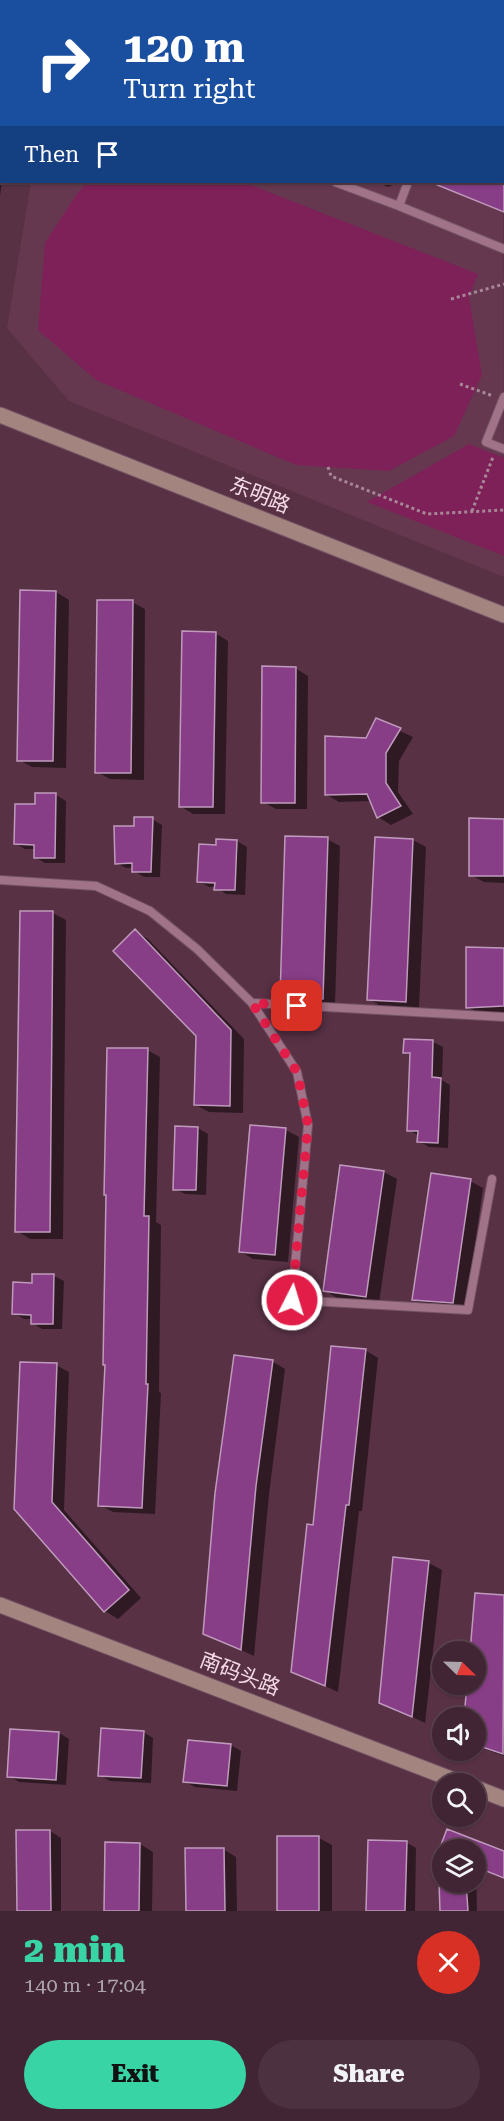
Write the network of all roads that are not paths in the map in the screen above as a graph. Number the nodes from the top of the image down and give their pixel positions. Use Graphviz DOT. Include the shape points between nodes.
graph roads {
  1 [pos="338,183"];
  2 [pos="408,183"];
  3 [pos="399,206"];
  4 [pos="504,249"];
  5 [pos="504,398"];
  6 [pos="0,415"];
  7 [pos="501,448"];
  8 [pos="504,615"];
  9 [pos="0,880"];
  10 [pos="252,1003"];
  11 [pos="504,1017"];
  12 [pos="492,1179"];
  13 [pos="0,1605"];
  14 [pos="435,1773"];
  15 [pos="486,1792"];
  16 [pos="504,1799"];
  1 -- 3 [label="lane"];
  2 -- 3 [label="lane"];
  3 -- 4 [label="lane"];
  5 -- 7 [label="lane" via="486,442"];
  6 -- 8 [label="main road, 东明路"];
  9 -- 10 [label="lane" via="96,886 150,911 197,949"];
  10 -- 11 [label="lane"];
  10 -- 12 [label="lane" via="297,1072 308,1125 292,1300 468,1310"];
  13 -- 14 [label="main road, 南码头路"];
  15 -- 16 [label="main road"];
}
